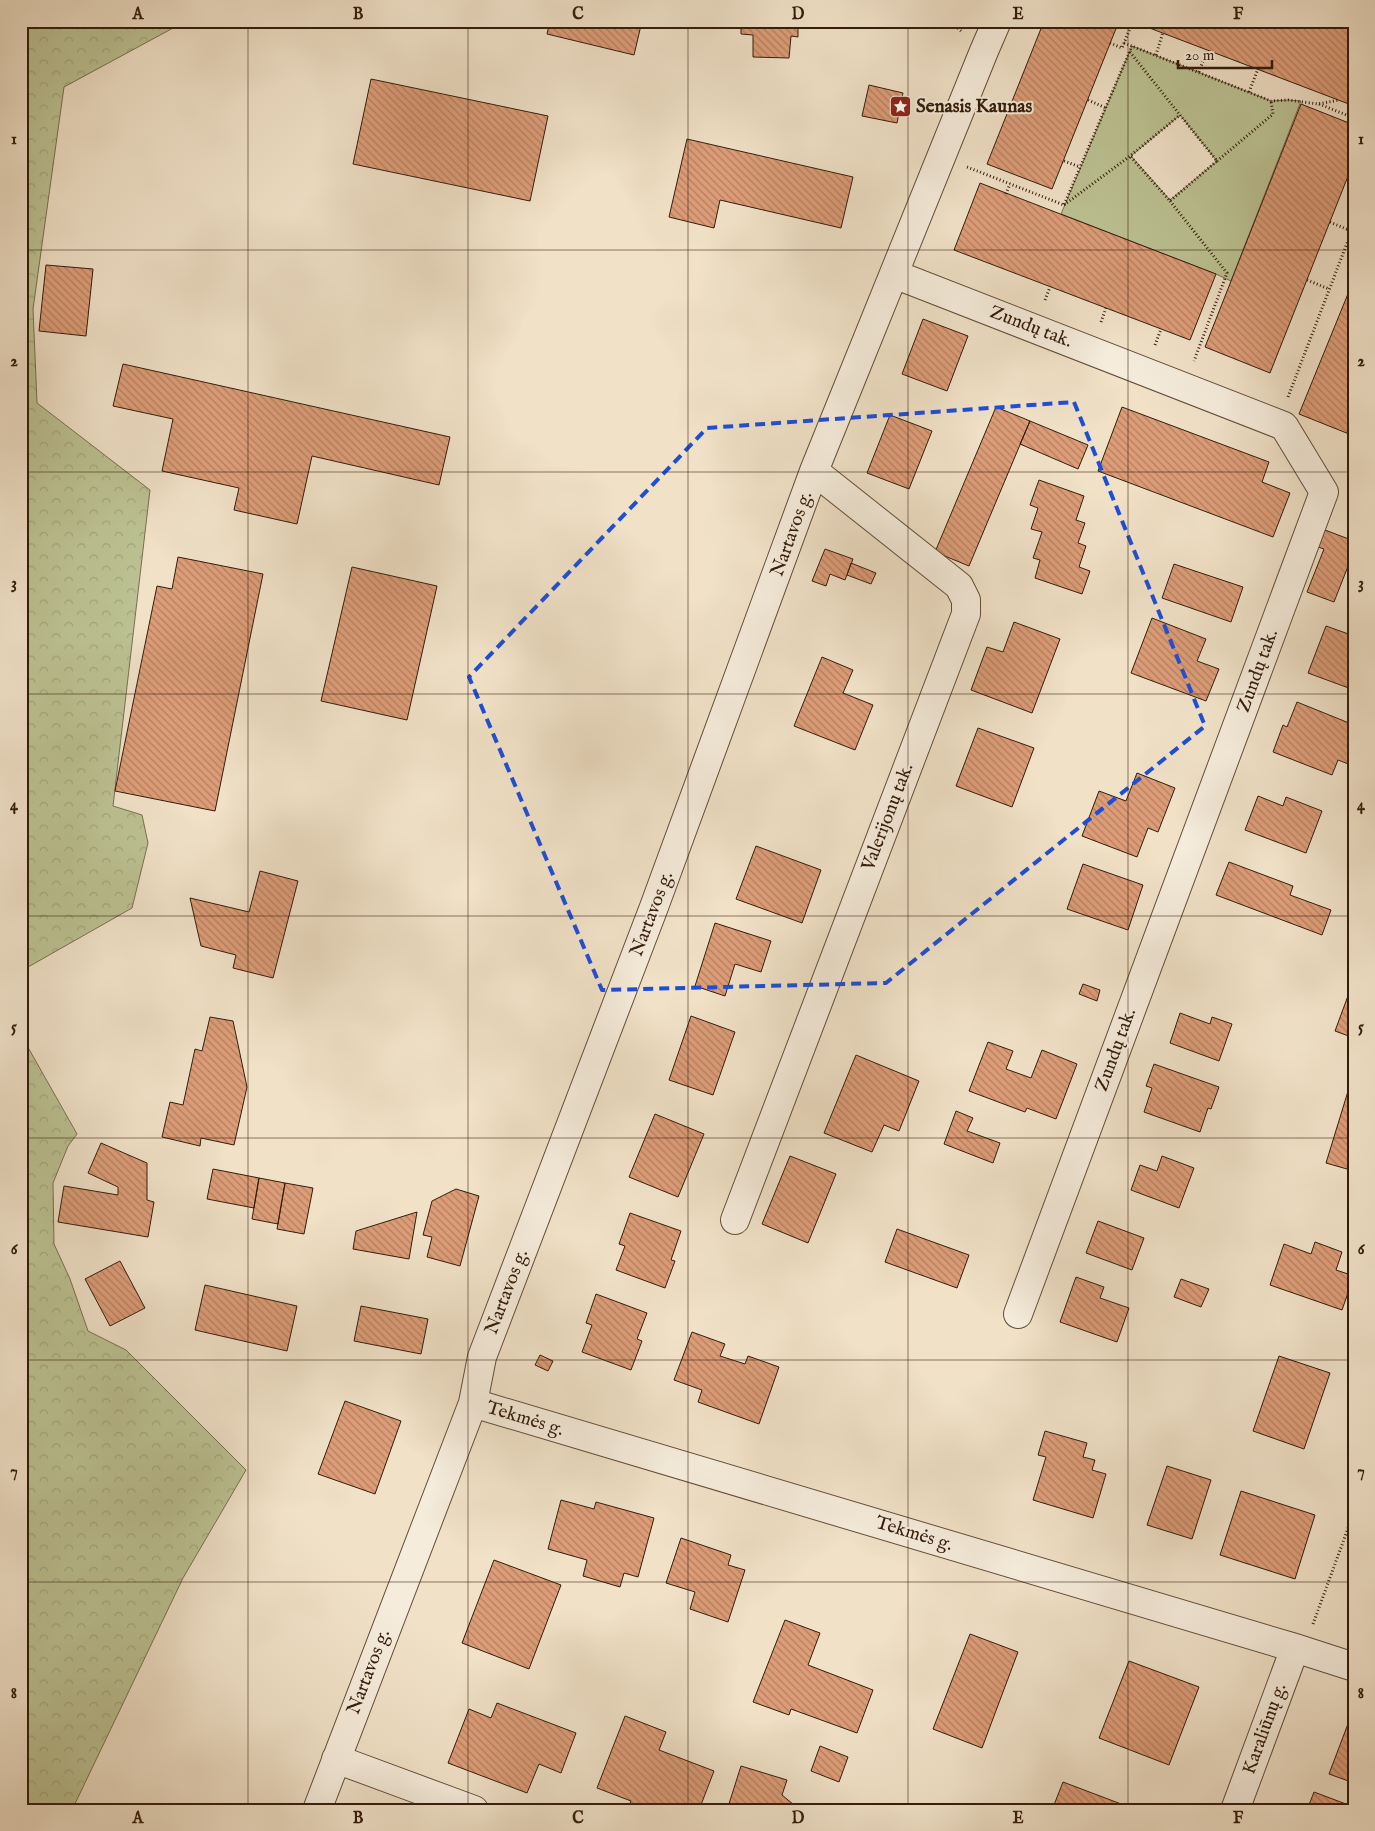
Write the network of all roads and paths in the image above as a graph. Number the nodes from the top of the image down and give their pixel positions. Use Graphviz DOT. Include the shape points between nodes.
graph roads {
  1 [pos="997,21"];
  2 [pos="1133,21"];
  3 [pos="1163,32"];
  4 [pos="1110,43"];
  5 [pos="1124,43"];
  6 [pos="1132,46"];
  7 [pos="1207,50"];
  8 [pos="1130,52"];
  9 [pos="1156,55"];
  10 [pos="1258,69"];
  11 [pos="1199,72"];
  12 [pos="1249,92"];
  13 [pos="1088,100"];
  14 [pos="1339,100"];
  15 [pos="1272,101"];
  16 [pos="1318,104"];
  17 [pos="1106,108"];
  18 [pos="1180,114"];
  19 [pos="1354,118"];
  20 [pos="1130,156"];
  21 [pos="941,157"];
  22 [pos="1064,161"];
  23 [pos="1218,161"];
  24 [pos="1080,167"];
  25 [pos="1010,184"];
  26 [pos="1006,194"];
  27 [pos="1170,200"];
  28 [pos="1064,205"];
  29 [pos="1330,222"];
  30 [pos="1354,225"];
  31 [pos="1351,231"];
  32 [pos="894,274"];
  33 [pos="1307,280"];
  34 [pos="1329,289"];
  35 [pos="1213,310"];
  36 [pos="1219,313"];
  37 [pos="1184,387"];
  38 [pos="1278,423"];
  39 [pos="814,471"];
  40 [pos="735,1220"];
  41 [pos="1018,1314"];
  42 [pos="473,1403"];
  43 [pos="1354,1512"];
  44 [pos="1300,1649"];
  45 [pos="1354,1667"];
  46 [pos="336,1759"];
  47 [pos="316,1810"];
  48 [pos="474,1810"];
  49 [pos="1235,1810"];
  1 -- 21 [label="street, Nartavos g."];
  2 -- 5 [label="path"];
  3 -- 9 [label="path"];
  4 -- 5 [label="path" via="1122,48"];
  5 -- 6 [label="path"];
  6 -- 8 [label="path"];
  6 -- 9 [label="path"];
  7 -- 11 [label="path"];
  8 -- 17 [label="path"];
  8 -- 18 [label="path"];
  9 -- 11 [label="path"];
  10 -- 12 [label="path"];
  11 -- 12 [label="path"];
  12 -- 15 [label="path"];
  13 -- 17 [label="path"];
  14 -- 16 [label="path"];
  15 -- 16 [label="path"];
  15 -- 23 [label="path" via="1273,114"];
  16 -- 19 [label="path"];
  17 -- 24 [label="path"];
  18 -- 20 [label="path"];
  18 -- 23 [label="path"];
  20 -- 27 [label="path"];
  20 -- 28 [label="path"];
  21 -- 25 [label="path"];
  21 -- 32 [label="street, Nartavos g."];
  22 -- 24 [label="path"];
  23 -- 27 [label="path"];
  24 -- 28 [label="path"];
  25 -- 26 [label="path"];
  25 -- 28 [label="path"];
  27 -- 35 [label="path" via="1227,273"];
  29 -- 31 [label="path"];
  30 -- 31 [label="path"];
  31 -- 34 [label="path"];
  32 -- 37 [label="street, Zundų tak."];
  32 -- 39 [label="street, Nartavos g."];
  33 -- 34 [label="path"];
  34 -- 38 [label="path"];
  35 -- 36 [label="path"];
  35 -- 37 [label="path"];
  37 -- 38 [label="street, Zundų tak."];
  38 -- 41 [label="street, Zundų tak." via="1284,426 1324,492"];
  39 -- 40 [label="street, Valerijonų tak." via="959,586 966,600 966,614"];
  39 -- 42 [label="street, Nartavos g." via="658,898 482,1357"];
  42 -- 44 [label="street, Tekmės g."];
  42 -- 46 [label="street, Nartavos g."];
  43 -- 44 [label="path"];
  44 -- 45 [label="street, Tekmės g."];
  44 -- 49 [label="street, Karaliūnų g."];
  46 -- 47 [label="street, Nartavos g."];
  46 -- 48 [label="street"];
}
